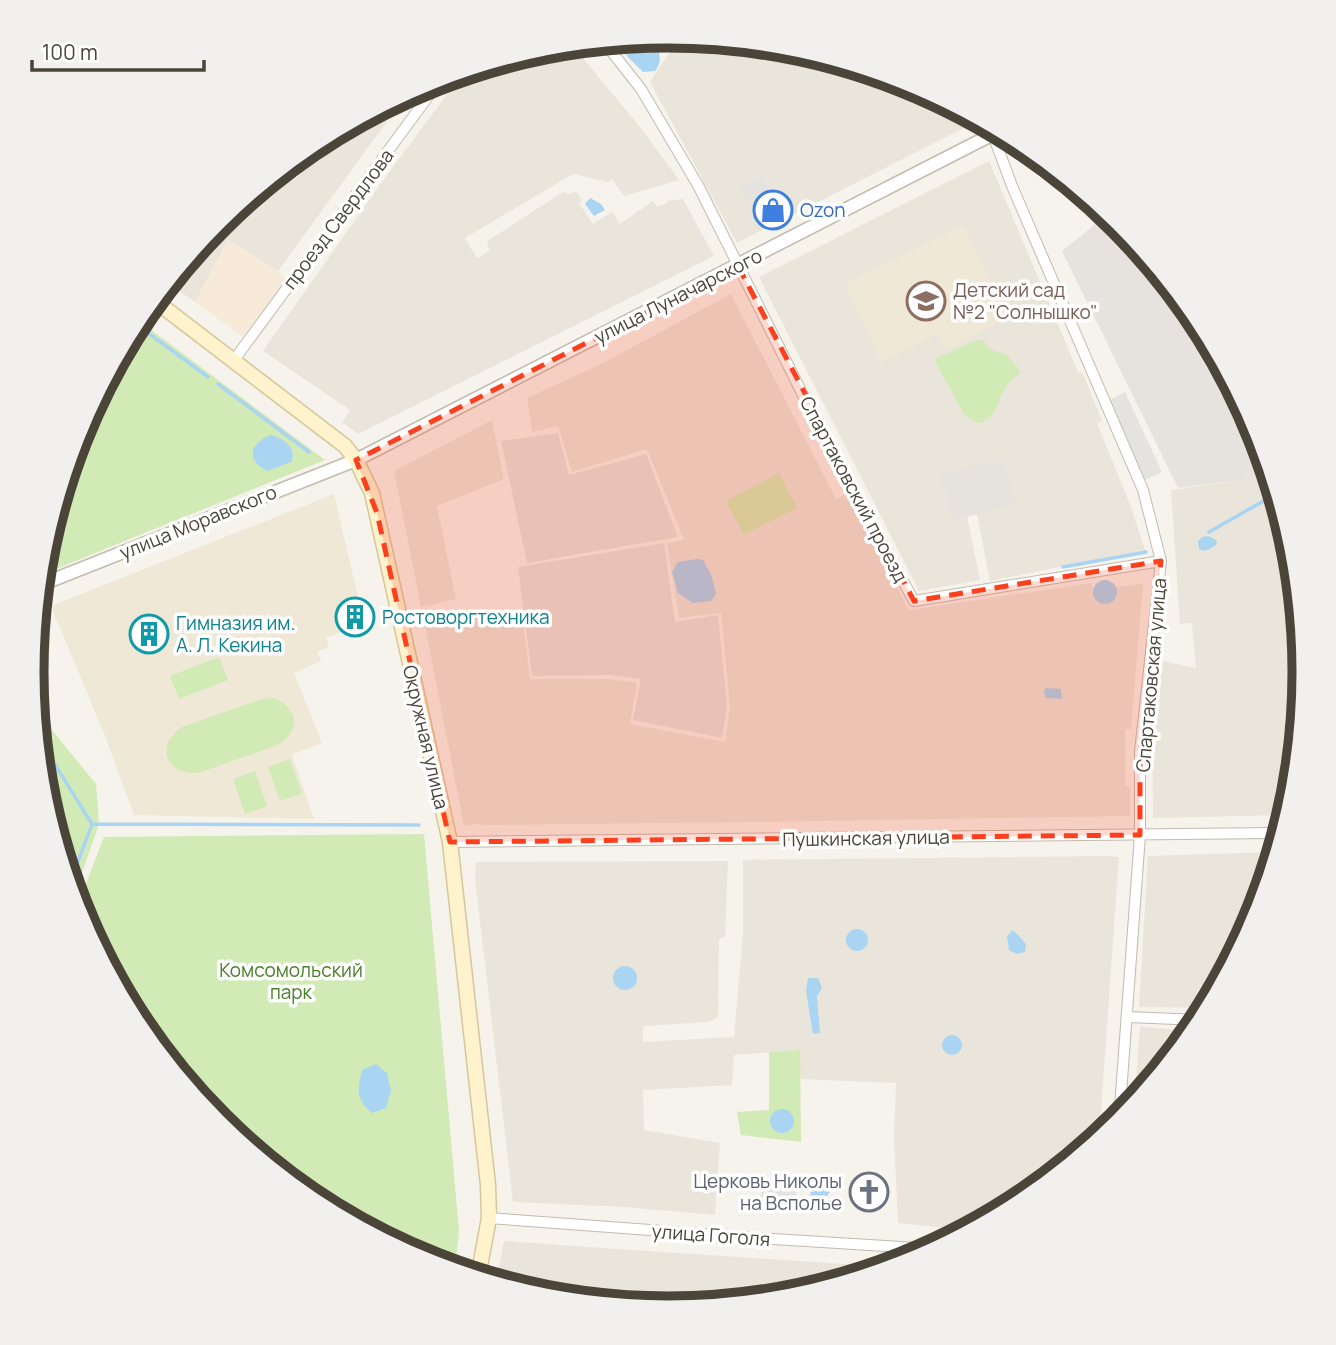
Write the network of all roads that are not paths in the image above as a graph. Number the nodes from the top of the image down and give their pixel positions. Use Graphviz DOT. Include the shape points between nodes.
graph roads {
  1 [pos="612,52"];
  2 [pos="428,96"];
  3 [pos="988,137"];
  4 [pos="999,144"];
  5 [pos="738,266"];
  6 [pos="163,307"];
  7 [pos="234,360"];
  8 [pos="356,460"];
  9 [pos="1161,561"];
  10 [pos="51,581"];
  11 [pos="1271,833"];
  12 [pos="1140,835"];
  13 [pos="450,842"];
  14 [pos="1128,1017"];
  15 [pos="1187,1019"];
  16 [pos="1121,1101"];
  17 [pos="489,1217"];
  18 [pos="910,1248"];
  19 [pos="480,1268"];
  1 -- 5 [label="street" via="667,132"];
  2 -- 7 [label="street, проезд Свердлова"];
  3 -- 5 [label="street, улица Луначарского"];
  4 -- 9 [label="street, Спартаковская улица" via="1012,186 1143,490"];
  5 -- 8 [label="street, улица Луначарского"];
  5 -- 9 [label="street, Спартаковский проезд" via="827,443 914,601"];
  6 -- 7 [label="main road, Окружная улица"];
  7 -- 8 [label="main road, Окружная улица" via="345,446"];
  8 -- 10 [label="street, улица Моравского"];
  8 -- 13 [label="main road, Окружная улица" via="377,513"];
  9 -- 12 [label="street, Спартаковская улица" via="1140,752"];
  11 -- 12 [label="street, Пушкинская улица"];
  12 -- 13 [label="street, Пушкинская улица"];
  12 -- 14 [label="street, Спартаковская улица"];
  13 -- 17 [label="main road, Окружная улица"];
  14 -- 15 [label="street"];
  14 -- 16 [label="street, Спартаковская улица"];
  17 -- 18 [label="street, улица Гоголя"];
  17 -- 19 [label="main road, Окружная улица"];
}
